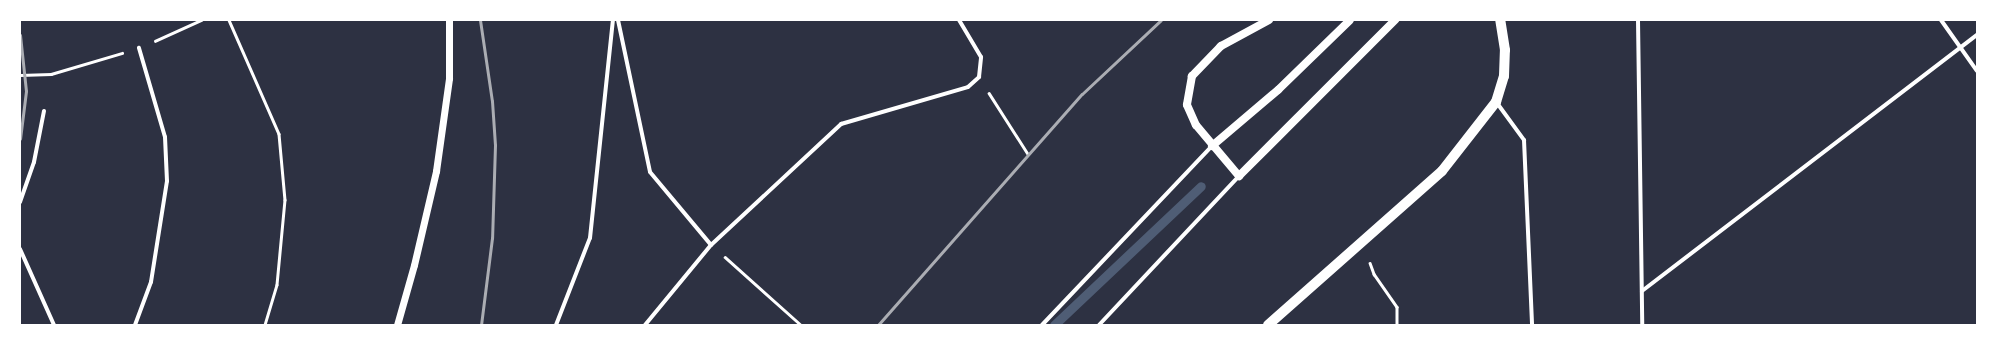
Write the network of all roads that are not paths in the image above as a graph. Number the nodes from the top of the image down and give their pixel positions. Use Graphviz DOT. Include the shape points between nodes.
graph roads {
  1 [pos="449,20"];
  2 [pos="613,20"];
  3 [pos="618,20"];
  4 [pos="959,20"];
  5 [pos="1269,20"];
  6 [pos="1350,20"];
  7 [pos="1395,20"];
  8 [pos="1500,20"];
  9 [pos="1638,20"];
  10 [pos="1941,20"];
  11 [pos="1977,35"];
  12 [pos="139,48"];
  13 [pos="1960,48"];
  14 [pos="1977,71"];
  15 [pos="1496,102"];
  16 [pos="44,111"];
  17 [pos="1212,146"];
  18 [pos="1239,176"];
  19 [pos="20,202"];
  20 [pos="711,245"];
  21 [pos="20,249"];
  22 [pos="1642,291"];
  23 [pos="54,325"];
  24 [pos="135,325"];
  25 [pos="396,325"];
  26 [pos="556,325"];
  27 [pos="645,325"];
  28 [pos="1042,325"];
  29 [pos="1099,325"];
  30 [pos="1268,325"];
  31 [pos="1532,325"];
  32 [pos="1642,325"];
  1 -- 25 [label="street" via="449,78 436,171 416,258"];
  2 -- 26 [label="street" via="590,238"];
  3 -- 20 [label="street" via="650,172"];
  4 -- 20 [label="street" via="981,57 979,77 968,87 841,124"];
  5 -- 17 [label="main road" via="1221,46 1192,76 1187,105 1196,125"];
  6 -- 17 [label="main road" via="1278,90"];
  7 -- 18 [label="main road"];
  8 -- 15 [label="main road" via="1505,50 1504,76"];
  9 -- 22 [label="street"];
  10 -- 13 [label="street"];
  11 -- 13 [label="street"];
  12 -- 24 [label="street" via="165,137 167,181 151,282"];
  13 -- 14 [label="street"];
  13 -- 22 [label="street"];
  15 -- 30 [label="main road" via="1442,171"];
  15 -- 31 [label="street" via="1524,140"];
  16 -- 19 [label="street" via="34,162"];
  17 -- 18 [label="main road"];
  17 -- 28 [label="street"];
  18 -- 29 [label="street"];
  20 -- 27 [label="street"];
  21 -- 23 [label="street"];
  22 -- 32 [label="street"];
}
